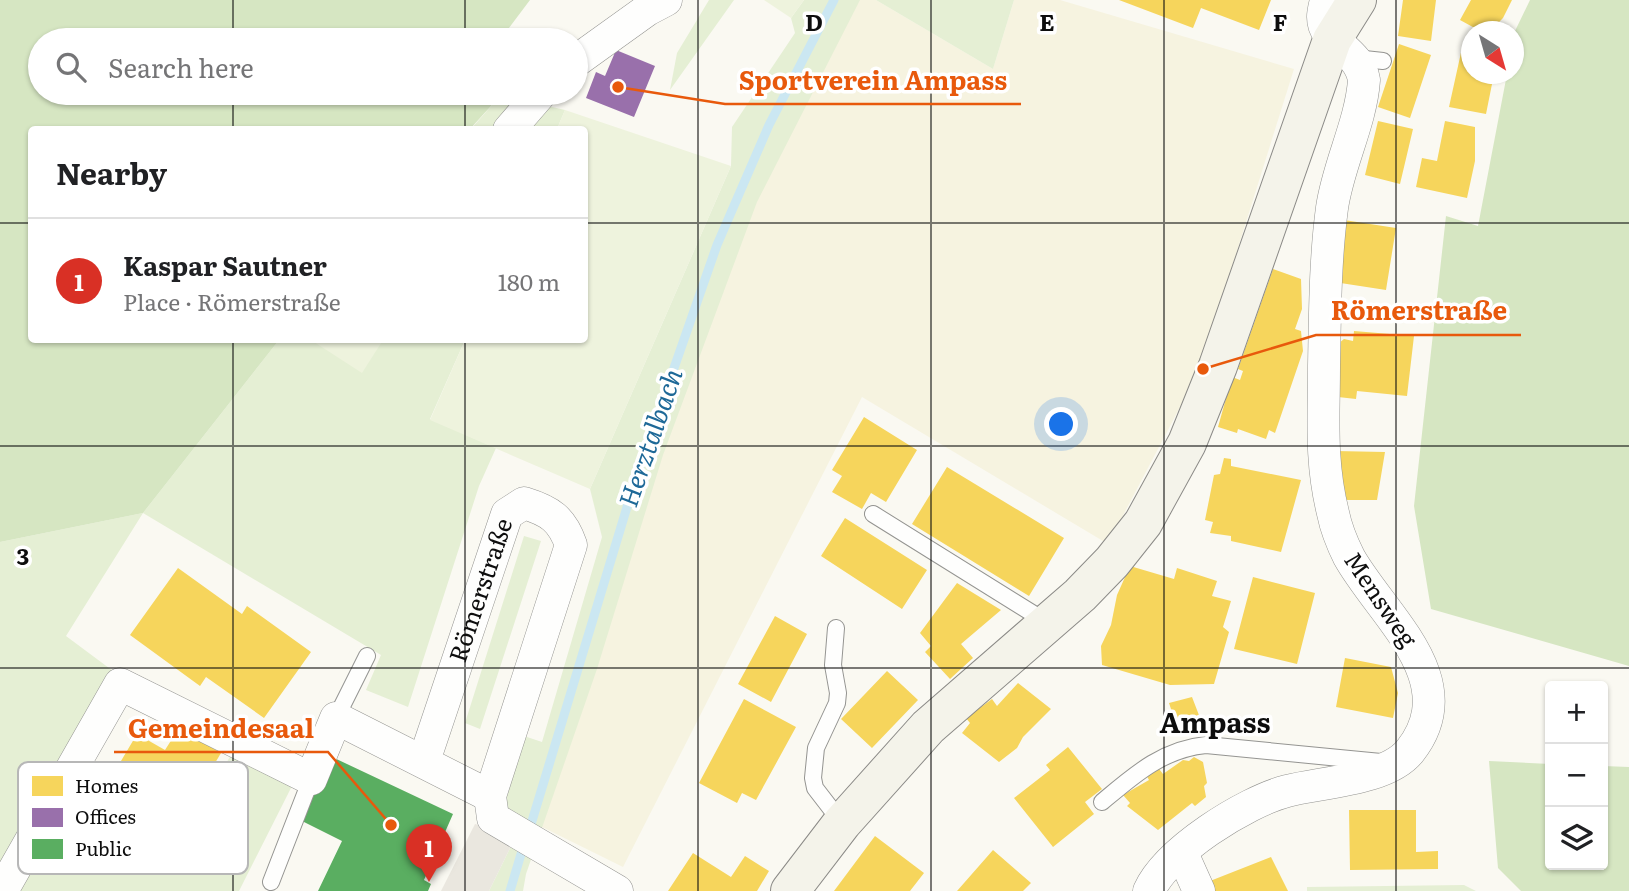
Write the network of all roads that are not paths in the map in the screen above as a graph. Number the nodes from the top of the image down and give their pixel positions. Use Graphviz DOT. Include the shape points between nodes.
graph roads {
  1 [pos="666,0"];
  2 [pos="1357,0"];
  3 [pos="1338,30"];
  4 [pos="588,52"];
  5 [pos="531,105"];
  6 [pos="512,126"];
  7 [pos="873,513"];
  8 [pos="1048,623"];
  9 [pos="836,628"];
  10 [pos="367,656"];
  11 [pos="336,718"];
  12 [pos="424,761"];
  13 [pos="76,762"];
  14 [pos="1397,763"];
  15 [pos="312,779"];
  16 [pos="491,796"];
  17 [pos="1102,802"];
  18 [pos="842,823"];
  19 [pos="1182,853"];
  20 [pos="18,863"];
  21 [pos="271,882"];
  22 [pos="2,891"];
  23 [pos="617,891"];
  24 [pos="790,891"];
  25 [pos="1149,891"];
  26 [pos="1199,891"];
  1 -- 4 [label="street"];
  2 -- 3 [label="street"];
  3 -- 8 [label="street" via="1219,366 1187,443 1143,523 1112,562"];
  3 -- 14 [label="street, Mensweg" via="1362,72 1363,88 1332,206 1322,454 1343,544 1413,648 1426,680 1430,702 1426,724"];
  5 -- 6 [label="street"];
  7 -- 8 [label="lane"];
  8 -- 18 [label="street" via="928,727"];
  9 -- 18 [label="lane" via="837,704 816,748 813,778 815,788"];
  10 -- 11 [label="lane"];
  11 -- 12 [label="street"];
  11 -- 15 [label="street"];
  12 -- 16 [label="street"];
  12 -- 16 [label="street, Römerstraße" via="508,513 524,503 547,510 566,530 571,545"];
  13 -- 15 [label="street" via="120,684"];
  14 -- 17 [label="lane" via="1193,746 1145,767"];
  14 -- 19 [label="street" via="1260,800 1232,814"];
  15 -- 21 [label="lane"];
  16 -- 23 [label="street" via="494,818"];
  18 -- 24 [label="street"];
  19 -- 25 [label="street"];
  19 -- 26 [label="street"];
  20 -- 22 [label="street"];
}
